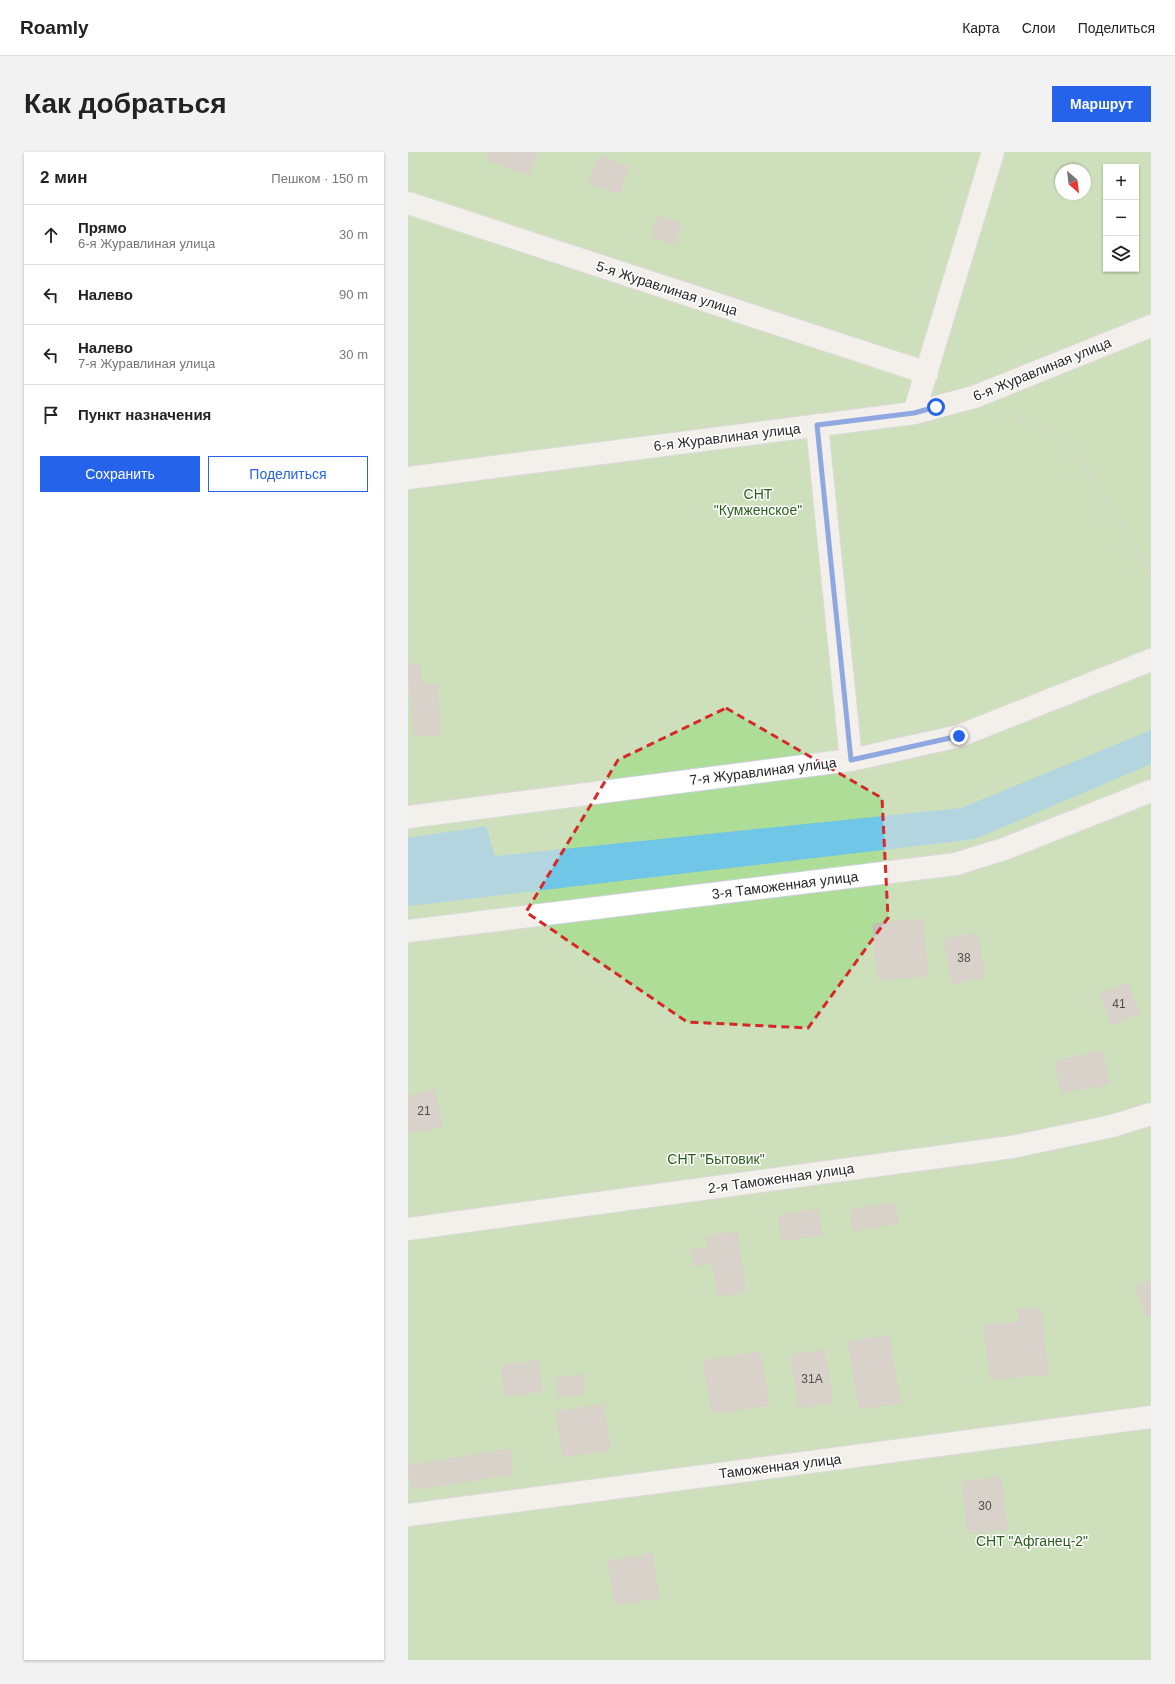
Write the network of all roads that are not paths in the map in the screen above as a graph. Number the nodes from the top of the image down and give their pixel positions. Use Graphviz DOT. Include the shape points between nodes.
graph roads {
  1 [pos="993,152"];
  2 [pos="408,203"];
  3 [pos="1151,326"];
  4 [pos="926,373"];
  5 [pos="914,413"];
  6 [pos="817,425"];
  7 [pos="408,478"];
  8 [pos="1151,660"];
  9 [pos="851,760"];
  10 [pos="1151,791"];
  11 [pos="408,817"];
  12 [pos="408,931"];
  13 [pos="1151,1114"];
  14 [pos="408,1229"];
  15 [pos="1151,1417"];
  16 [pos="408,1515"];
  1 -- 4 [label="street"];
  2 -- 4 [label="street, 5-я Журавлиная улица"];
  3 -- 5 [label="street, 6-я Журавлиная улица" via="974,398"];
  4 -- 5 [label="street"];
  5 -- 6 [label="street, 6-я Журавлиная улица"];
  6 -- 7 [label="street, 6-я Журавлиная улица"];
  6 -- 9 [label="street"];
  8 -- 9 [label="street, 7-я Журавлиная улица" via="959,736"];
  9 -- 11 [label="street, 7-я Журавлиная улица"];
  10 -- 12 [label="street, 3-я Таможенная улица" via="1004,850 956,864"];
  13 -- 14 [label="street, 2-я Таможенная улица" via="1112,1126 1012,1147"];
  15 -- 16 [label="street, Таможенная улица"];
}
